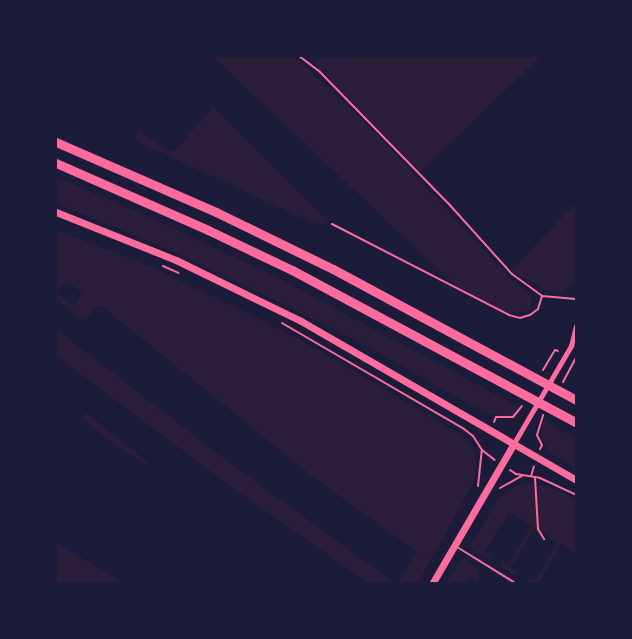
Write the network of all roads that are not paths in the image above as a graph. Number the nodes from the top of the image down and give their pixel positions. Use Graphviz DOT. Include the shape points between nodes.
graph roads {
  1 [pos="56,142"];
  2 [pos="56,163"];
  3 [pos="56,212"];
  4 [pos="576,326"];
  5 [pos="576,400"];
  6 [pos="576,422"];
  7 [pos="514,443"];
  8 [pos="576,480"];
  9 [pos="454,545"];
  10 [pos="432,584"];
  11 [pos="517,584"];
  1 -- 5 [label="highway" via="216,212 333,269"];
  2 -- 6 [label="highway" via="292,270"];
  3 -- 7 [label="street" via="176,260 301,321"];
  4 -- 7 [label="street" via="565,357"];
  7 -- 8 [label="street"];
  7 -- 9 [label="street"];
  9 -- 10 [label="street"];
  9 -- 11 [label="lane"];
}
